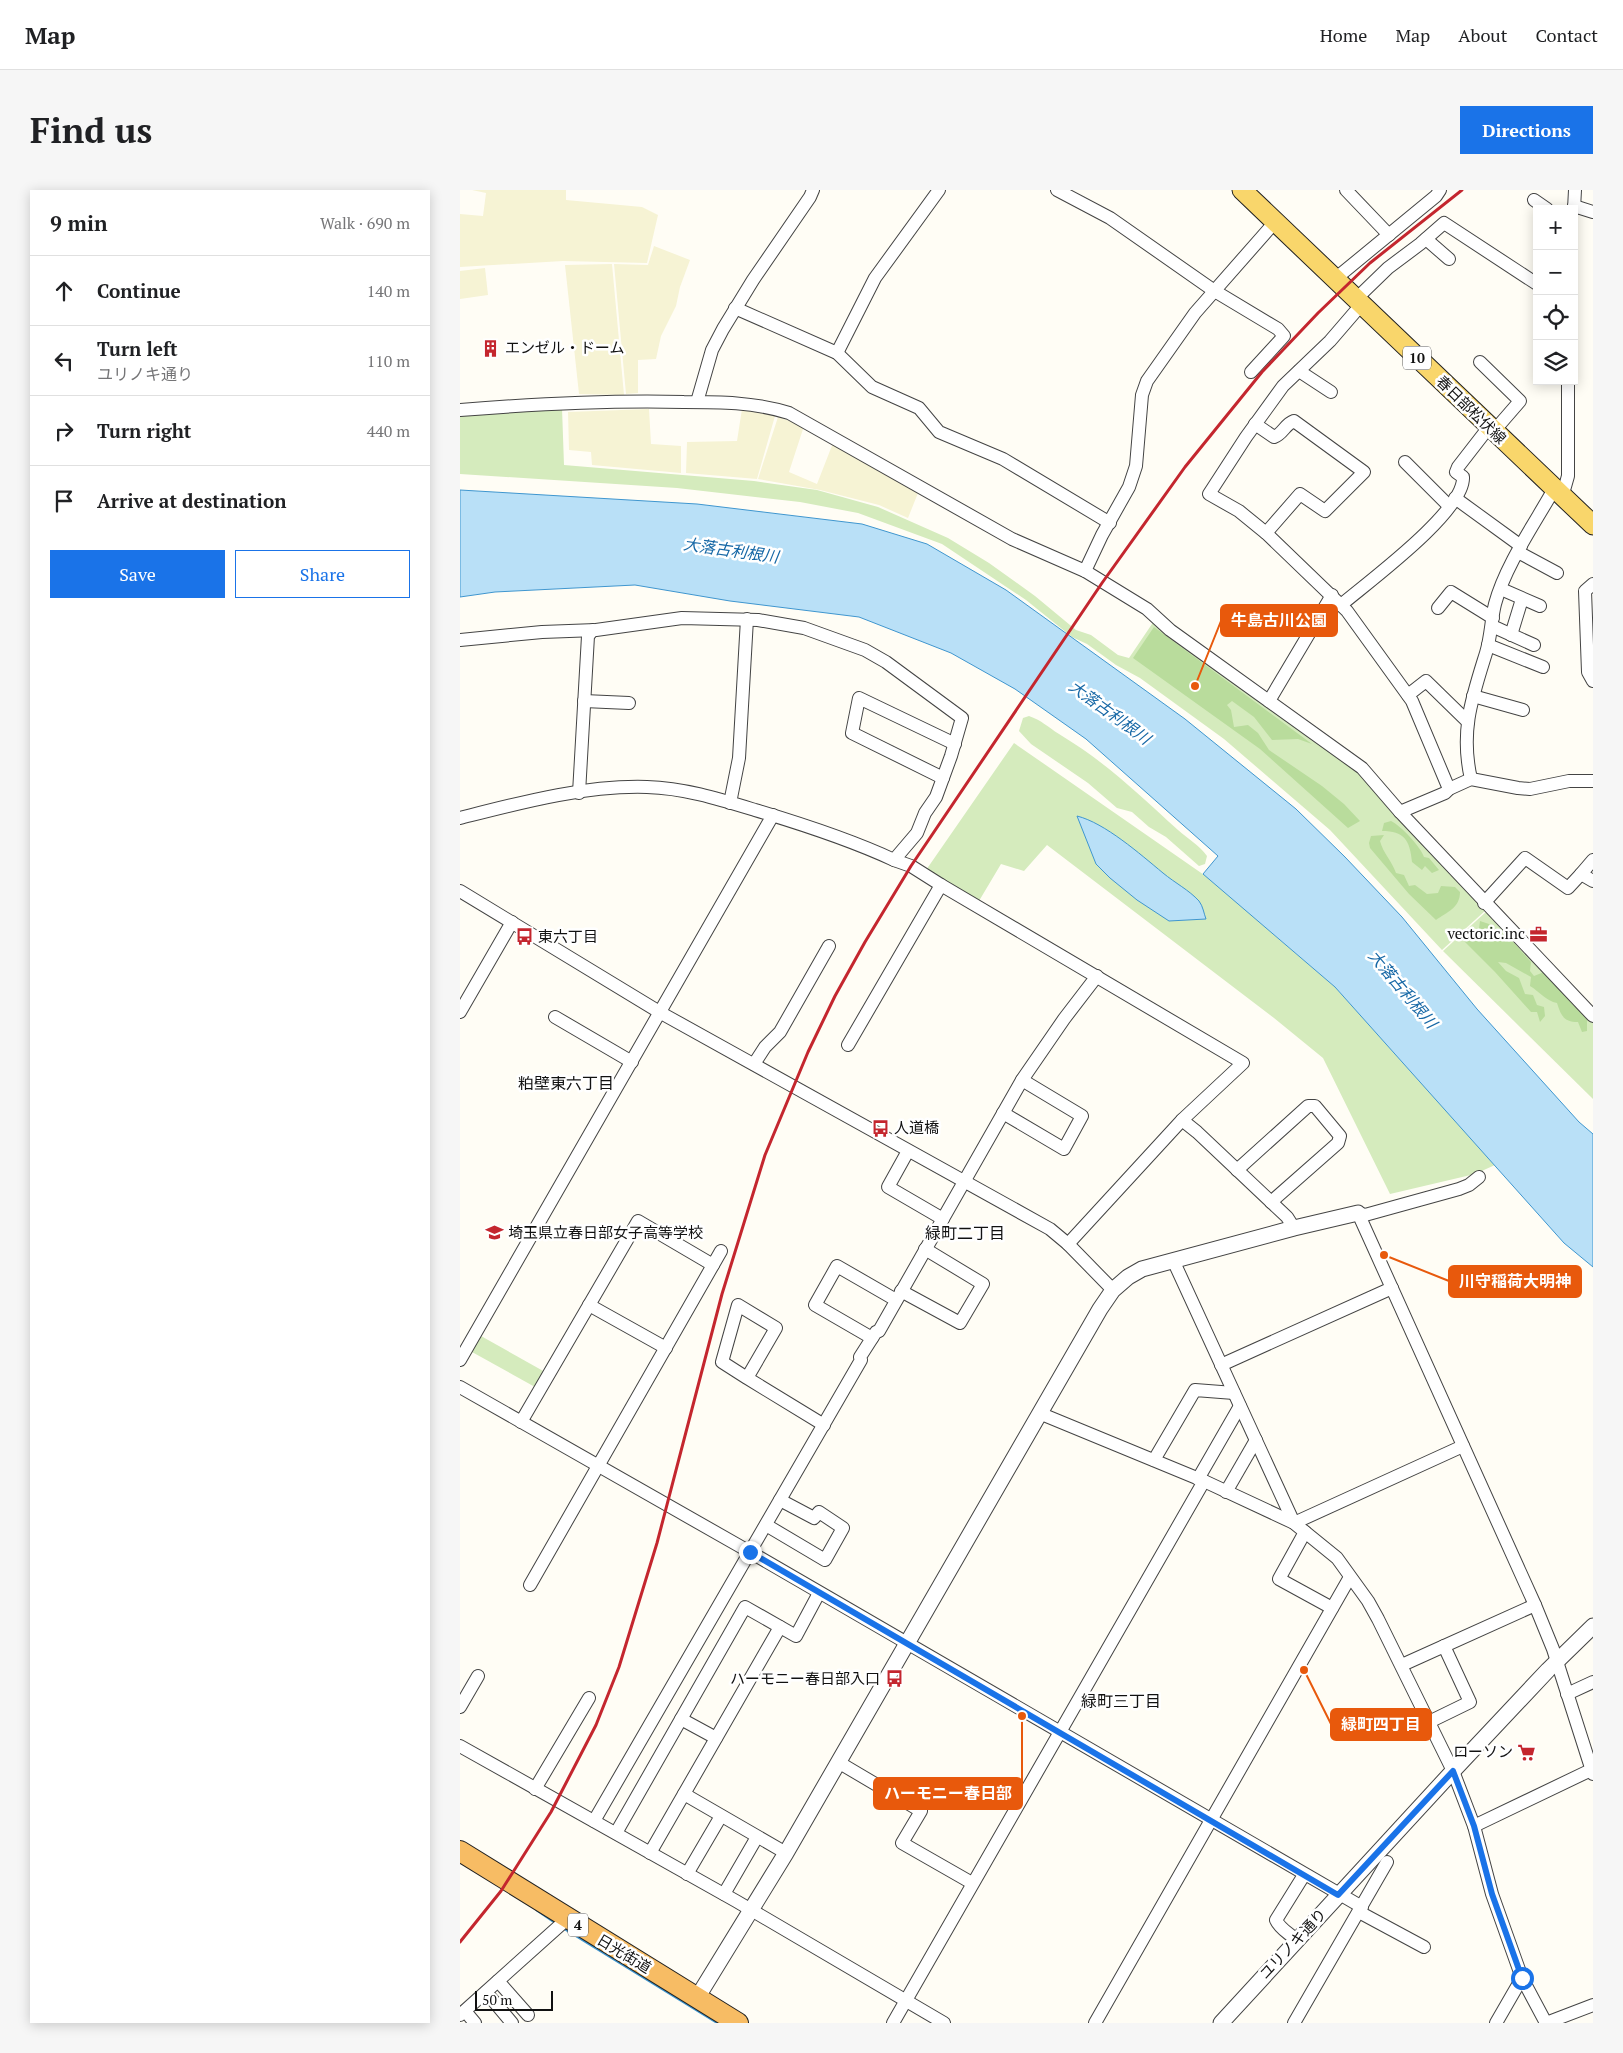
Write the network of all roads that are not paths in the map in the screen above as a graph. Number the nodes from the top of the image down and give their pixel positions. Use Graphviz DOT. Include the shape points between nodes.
graph roads {
  1 [pos="813,190"];
  2 [pos="939,190"];
  3 [pos="1057,190"];
  4 [pos="1244,190"];
  5 [pos="1346,190"];
  6 [pos="1440,190"];
  7 [pos="1575,190"];
  8 [pos="1534,200"];
  9 [pos="1541,205"];
  10 [pos="1574,205"];
  11 [pos="1578,208"];
  12 [pos="1593,212"];
  13 [pos="1275,222"];
  14 [pos="1389,235"];
  15 [pos="1426,239"];
  16 [pos="1448,260"];
  17 [pos="1335,280"];
  18 [pos="1533,281"];
  19 [pos="1213,290"];
  20 [pos="1358,302"];
  21 [pos="735,308"];
  22 [pos="837,353"];
  23 [pos="1480,362"];
  24 [pos="1299,371"];
  25 [pos="1251,372"];
  26 [pos="1568,385"];
  27 [pos="1330,392"];
  28 [pos="697,402"];
  29 [pos="460,410"];
  30 [pos="1255,424"];
  31 [pos="1492,429"];
  32 [pos="1405,462"];
  33 [pos="1558,493"];
  34 [pos="1452,502"];
  35 [pos="1110,523"];
  36 [pos="1593,525"];
  37 [pos="1266,533"];
  38 [pos="1520,549"];
  39 [pos="1085,571"];
  40 [pos="1558,573"];
  41 [pos="1593,584"];
  42 [pos="1501,589"];
  43 [pos="1332,596"];
  44 [pos="1522,598"];
  45 [pos="1341,605"];
  46 [pos="1540,606"];
  47 [pos="1438,608"];
  48 [pos="746,619"];
  49 [pos="1492,622"];
  50 [pos="593,630"];
  51 [pos="1511,635"];
  52 [pos="460,640"];
  53 [pos="1590,641"];
  54 [pos="1488,645"];
  55 [pos="1534,645"];
  56 [pos="1543,667"];
  57 [pos="1593,681"];
  58 [pos="1408,695"];
  59 [pos="1473,696"];
  60 [pos="584,701"];
  61 [pos="1269,701"];
  62 [pos="629,704"];
  63 [pos="1522,710"];
  64 [pos="1468,722"];
  65 [pos="954,744"];
  66 [pos="944,778"];
  67 [pos="1471,779"];
  68 [pos="1593,781"];
  69 [pos="1448,789"];
  70 [pos="579,793"];
  71 [pos="730,803"];
  72 [pos="1400,812"];
  73 [pos="773,815"];
  74 [pos="460,818"];
  75 [pos="894,860"];
  76 [pos="1593,860"];
  77 [pos="1581,874"];
  78 [pos="1593,881"];
  79 [pos="941,885"];
  80 [pos="460,891"];
  81 [pos="1484,903"];
  82 [pos="512,922"];
  83 [pos="830,946"];
  84 [pos="1097,976"];
  85 [pos="460,1012"];
  86 [pos="661,1013"];
  87 [pos="1593,1016"];
  88 [pos="555,1017"];
  89 [pos="848,1045"];
  90 [pos="632,1062"];
  91 [pos="754,1064"];
  92 [pos="1022,1080"];
  93 [pos="1003,1113"];
  94 [pos="1182,1120"];
  95 [pos="908,1151"];
  96 [pos="1237,1170"];
  97 [pos="1479,1178"];
  98 [pos="963,1183"];
  99 [pos="1271,1202"];
  100 [pos="1358,1213"];
  101 [pos="943,1219"];
  102 [pos="1294,1228"];
  103 [pos="1068,1244"];
  104 [pos="925,1249"];
  105 [pos="721,1252"];
  106 [pos="1172,1260"];
  107 [pos="713,1265"];
  108 [pos="1392,1288"];
  109 [pos="1113,1290"];
  110 [pos="899,1295"];
  111 [pos="589,1305"];
  112 [pos="872,1338"];
  113 [pos="666,1348"];
  114 [pos="460,1360"];
  115 [pos="1221,1365"];
  116 [pos="747,1378"];
  117 [pos="460,1387"];
  118 [pos="1234,1393"];
  119 [pos="1240,1406"];
  120 [pos="1039,1413"];
  121 [pos="521,1422"];
  122 [pos="824,1425"];
  123 [pos="1256,1440"];
  124 [pos="1463,1446"];
  125 [pos="1154,1460"];
  126 [pos="598,1466"];
  127 [pos="1201,1480"];
  128 [pos="1226,1492"];
  129 [pos="780,1500"];
  130 [pos="1294,1523"];
  131 [pos="766,1525"];
  132 [pos="1305,1532"];
  133 [pos="750,1552"];
  134 [pos="1350,1577"];
  135 [pos="530,1585"];
  136 [pos="820,1593"];
  137 [pos="1535,1605"];
  138 [pos="1332,1608"];
  139 [pos="780,1626"];
  140 [pos="1593,1626"];
  141 [pos="907,1644"];
  142 [pos="1444,1646"];
  143 [pos="1557,1661"];
  144 [pos="1402,1665"];
  145 [pos="478,1676"];
  146 [pos="1593,1682"];
  147 [pos="1567,1694"];
  148 [pos="589,1698"];
  149 [pos="460,1707"];
  150 [pos="681,1719"];
  151 [pos="1429,1722"];
  152 [pos="1059,1731"];
  153 [pos="716,1738"];
  154 [pos="460,1746"];
  155 [pos="838,1762"];
  156 [pos="1453,1771"];
  157 [pos="1592,1771"];
  158 [pos="535,1789"];
  159 [pos="684,1794"];
  160 [pos="721,1816"];
  161 [pos="1212,1820"];
  162 [pos="594,1821"];
  163 [pos="1474,1826"];
  164 [pos="616,1833"];
  165 [pos="757,1837"];
  166 [pos="460,1851"];
  167 [pos="650,1853"];
  168 [pos="786,1853"];
  169 [pos="1386,1862"];
  170 [pos="687,1874"];
  171 [pos="1304,1875"];
  172 [pos="972,1883"];
  173 [pos="724,1894"];
  174 [pos="1338,1895"];
  175 [pos="751,1910"];
  176 [pos="1361,1910"];
  177 [pos="567,1919"];
  178 [pos="1296,1940"];
  179 [pos="1424,1947"];
  180 [pos="1522,1978"];
  181 [pos="498,1981"];
  182 [pos="486,1992"];
  183 [pos="697,1998"];
  184 [pos="907,2001"];
  185 [pos="1593,2005"];
  186 [pos="462,2013"];
  187 [pos="528,2015"];
  188 [pos="726,2020"];
  189 [pos="475,2023"];
  190 [pos="512,2023"];
  191 [pos="893,2023"];
  192 [pos="944,2023"];
  193 [pos="1095,2023"];
  194 [pos="1221,2023"];
  195 [pos="1294,2023"];
  196 [pos="1496,2023"];
  197 [pos="1546,2023"];
  1 -- 21 [label="street"];
  2 -- 22 [label="street" via="875,278"];
  3 -- 19 [label="street" via="1110,218"];
  4 -- 13 [label="main road, 春日部松伏線 / 10"];
  5 -- 14 [label="street"];
  6 -- 14 [label="street"];
  7 -- 10 [label="street"];
  8 -- 9 [label="street"];
  11 -- 12 [label="street"];
  13 -- 17 [label="main road, 春日部松伏線 / 10"];
  13 -- 19 [label="street"];
  14 -- 17 [label="street"];
  15 -- 16 [label="street"];
  15 -- 18 [label="street" via="1444,223"];
  15 -- 20 [label="street" via="1388,268"];
  17 -- 20 [label="main road, 春日部松伏線 / 10"];
  19 -- 25 [label="street" via="1278,329 1284,336"];
  19 -- 35 [label="street" via="1147,381 1142,395 1136,466"];
  20 -- 24 [label="street" via="1330,341"];
  20 -- 31 [label="main road, 春日部松伏線 / 10"];
  21 -- 22 [label="street"];
  21 -- 28 [label="street" via="712,350"];
  22 -- 35 [label="street" via="872,387 919,408 940,432 1003,459"];
  23 -- 31 [label="street" via="1520,401"];
  24 -- 27 [label="street"];
  24 -- 30 [label="street" via="1283,386"];
  26 -- 33 [label="street" via="1568,476"];
  28 -- 29 [label="street" via="613,400"];
  28 -- 39 [label="street" via="740,403 789,413 1012,539"];
  30 -- 37 [label="street" via="1210,494"];
  30 -- 37 [label="street" via="1274,437 1294,420 1364,472 1325,511 1300,494"];
  31 -- 33 [label="main road, 春日部松伏線 / 10"];
  31 -- 34 [label="street" via="1458,467 1456,472 1463,477 1463,484"];
  32 -- 34 [label="street"];
  33 -- 36 [label="main road, 春日部松伏線 / 10"];
  33 -- 38 [label="street"];
  34 -- 38 [label="street"];
  34 -- 45 [label="street" via="1422,537"];
  35 -- 39 [label="street"];
  37 -- 43 [label="street"];
  38 -- 40 [label="street"];
  38 -- 42 [label="street"];
  39 -- 61 [label="street" via="1147,609 1170,630"];
  41 -- 53 [label="street" via="1585,591"];
  42 -- 44 [label="street"];
  42 -- 49 [label="street"];
  43 -- 45 [label="street"];
  43 -- 61 [label="street"];
  44 -- 46 [label="street"];
  44 -- 51 [label="street"];
  45 -- 58 [label="street"];
  47 -- 49 [label="street" via="1451,592"];
  48 -- 50 [label="street" via="682,618"];
  48 -- 65 [label="street" via="804,628 864,650 886,662 962,718"];
  48 -- 71 [label="street" via="738,758"];
  49 -- 51 [label="street"];
  49 -- 54 [label="street"];
  50 -- 52 [label="street"];
  50 -- 60 [label="street" via="588,636"];
  51 -- 55 [label="street"];
  53 -- 57 [label="street" via="1588,672"];
  54 -- 56 [label="street"];
  54 -- 59 [label="street"];
  58 -- 64 [label="street" via="1426,682"];
  58 -- 69 [label="street"];
  59 -- 63 [label="street"];
  59 -- 64 [label="street"];
  60 -- 62 [label="street"];
  60 -- 70 [label="street"];
  61 -- 72 [label="street" via="1362,768"];
  64 -- 67 [label="street" via="1467,761"];
  65 -- 66 [label="street"];
  65 -- 66 [label="street" via="859,698 852,733"];
  66 -- 75 [label="street" via="917,833"];
  67 -- 68 [label="street" via="1530,789 1570,781"];
  67 -- 69 [label="street"];
  69 -- 72 [label="street" via="1445,794"];
  70 -- 71 [label="street" via="646,787 682,790"];
  70 -- 74 [label="street" via="540,798"];
  71 -- 73 [label="street"];
  72 -- 81 [label="street"];
  73 -- 75 [label="street" via="859,844"];
  73 -- 86 [label="street"];
  75 -- 79 [label="street" via="911,866"];
  76 -- 77 [label="street"];
  77 -- 78 [label="street"];
  77 -- 81 [label="street" via="1568,888 1525,858"];
  79 -- 84 [label="street"];
  79 -- 89 [label="street"];
  80 -- 82 [label="street"];
  81 -- 87 [label="street"];
  82 -- 85 [label="street"];
  82 -- 86 [label="street"];
  83 -- 91 [label="street" via="780,1032"];
  84 -- 92 [label="street"];
  84 -- 94 [label="street" via="1242,1063"];
  86 -- 90 [label="street"];
  86 -- 91 [label="street"];
  88 -- 90 [label="street"];
  90 -- 114 [label="street"];
  91 -- 95 [label="street"];
  92 -- 93 [label="street"];
  92 -- 93 [label="street" via="1082,1116 1064,1149"];
  93 -- 98 [label="street"];
  94 -- 96 [label="street"];
  94 -- 103 [label="street"];
  95 -- 98 [label="street"];
  95 -- 101 [label="street" via="888,1186"];
  96 -- 99 [label="street"];
  96 -- 99 [label="street" via="1308,1106 1315,1106 1340,1136 1338,1143"];
  97 -- 100 [label="street" via="1459,1189 1365,1215"];
  98 -- 101 [label="street"];
  98 -- 103 [label="street" via="1050,1229"];
  99 -- 102 [label="street"];
  100 -- 102 [label="street"];
  100 -- 108 [label="street"];
  101 -- 104 [label="street"];
  102 -- 106 [label="street"];
  103 -- 109 [label="street"];
  104 -- 110 [label="street"];
  104 -- 110 [label="street" via="983,1284 960,1323"];
  105 -- 107 [label="street"];
  106 -- 109 [label="street" via="1142,1269"];
  106 -- 115 [label="street"];
  107 -- 111 [label="street" via="638,1221"];
  107 -- 113 [label="street"];
  108 -- 115 [label="street"];
  108 -- 124 [label="street"];
  109 -- 120 [label="street"];
  110 -- 112 [label="street"];
  110 -- 112 [label="street" via="837,1266 815,1305"];
  111 -- 113 [label="street"];
  111 -- 121 [label="street"];
  112 -- 122 [label="street"];
  113 -- 126 [label="street"];
  115 -- 118 [label="street"];
  116 -- 116 [label="street" via="776,1328 738,1305 722,1362"];
  116 -- 122 [label="street"];
  117 -- 121 [label="street"];
  118 -- 119 [label="street"];
  118 -- 125 [label="street" via="1196,1390"];
  119 -- 123 [label="street"];
  119 -- 127 [label="street"];
  120 -- 125 [label="street"];
  120 -- 141 [label="street"];
  121 -- 126 [label="street"];
  122 -- 129 [label="street"];
  123 -- 128 [label="street"];
  123 -- 130 [label="street"];
  124 -- 130 [label="street"];
  124 -- 137 [label="street"];
  125 -- 127 [label="street"];
  126 -- 133 [label="street"];
  126 -- 135 [label="street"];
  127 -- 128 [label="street"];
  127 -- 152 [label="street"];
  128 -- 130 [label="street"];
  129 -- 131 [label="street"];
  129 -- 131 [label="street" via="814,1518 819,1512 843,1528 825,1560"];
  130 -- 132 [label="street"];
  131 -- 133 [label="street"];
  132 -- 134 [label="street" via="1337,1558"];
  132 -- 138 [label="street" via="1279,1579"];
  133 -- 136 [label="street"];
  133 -- 162 [label="street"];
  134 -- 138 [label="street"];
  134 -- 144 [label="street" via="1371,1607"];
  136 -- 139 [label="street" via="796,1636"];
  136 -- 141 [label="street"];
  137 -- 142 [label="street"];
  137 -- 143 [label="street"];
  138 -- 161 [label="street"];
  139 -- 150 [label="street" via="745,1606"];
  139 -- 153 [label="street"];
  140 -- 143 [label="street, ユリノキ通り"];
  141 -- 152 [label="street"];
  141 -- 155 [label="street"];
  142 -- 144 [label="street"];
  142 -- 151 [label="street" via="1470,1702"];
  143 -- 147 [label="street"];
  143 -- 156 [label="street, ユリノキ通り"];
  144 -- 151 [label="street"];
  145 -- 149 [label="street"];
  146 -- 147 [label="street"];
  147 -- 157 [label="street"];
  148 -- 158 [label="street"];
  150 -- 153 [label="street"];
  150 -- 164 [label="street"];
  151 -- 156 [label="street"];
  152 -- 161 [label="street"];
  152 -- 172 [label="street"];
  153 -- 159 [label="street"];
  154 -- 158 [label="street"];
  155 -- 168 [label="street"];
  155 -- 172 [label="street" via="921,1811 902,1843"];
  156 -- 163 [label="street"];
  156 -- 174 [label="street, ユリノキ通り"];
  157 -- 163 [label="street"];
  158 -- 162 [label="street"];
  159 -- 160 [label="street"];
  159 -- 167 [label="street"];
  160 -- 165 [label="street"];
  160 -- 170 [label="street"];
  161 -- 171 [label="street"];
  161 -- 193 [label="street"];
  162 -- 164 [label="street"];
  163 -- 180 [label="street" via="1492,1894"];
  164 -- 167 [label="street"];
  165 -- 168 [label="street"];
  165 -- 173 [label="street"];
  166 -- 177 [label="highway, 日光街道 / 4"];
  167 -- 170 [label="street"];
  168 -- 175 [label="street"];
  169 -- 176 [label="street"];
  170 -- 173 [label="street"];
  171 -- 174 [label="street"];
  171 -- 178 [label="street" via="1276,1920 1279,1927"];
  172 -- 184 [label="street"];
  173 -- 175 [label="street"];
  174 -- 176 [label="street" via="1348,1898"];
  174 -- 178 [label="street, ユリノキ通り"];
  175 -- 183 [label="street"];
  175 -- 184 [label="street"];
  176 -- 179 [label="street"];
  176 -- 195 [label="street"];
  177 -- 181 [label="street"];
  177 -- 183 [label="highway, 日光街道 / 4"];
  178 -- 194 [label="street, ユリノキ通り"];
  180 -- 196 [label="street"];
  180 -- 197 [label="street"];
  181 -- 182 [label="street"];
  181 -- 187 [label="street"];
  182 -- 186 [label="street"];
  182 -- 190 [label="street"];
  183 -- 188 [label="highway, 日光街道 / 4"];
  184 -- 191 [label="street"];
  184 -- 192 [label="street"];
  185 -- 197 [label="street"];
  186 -- 189 [label="street"];
}
